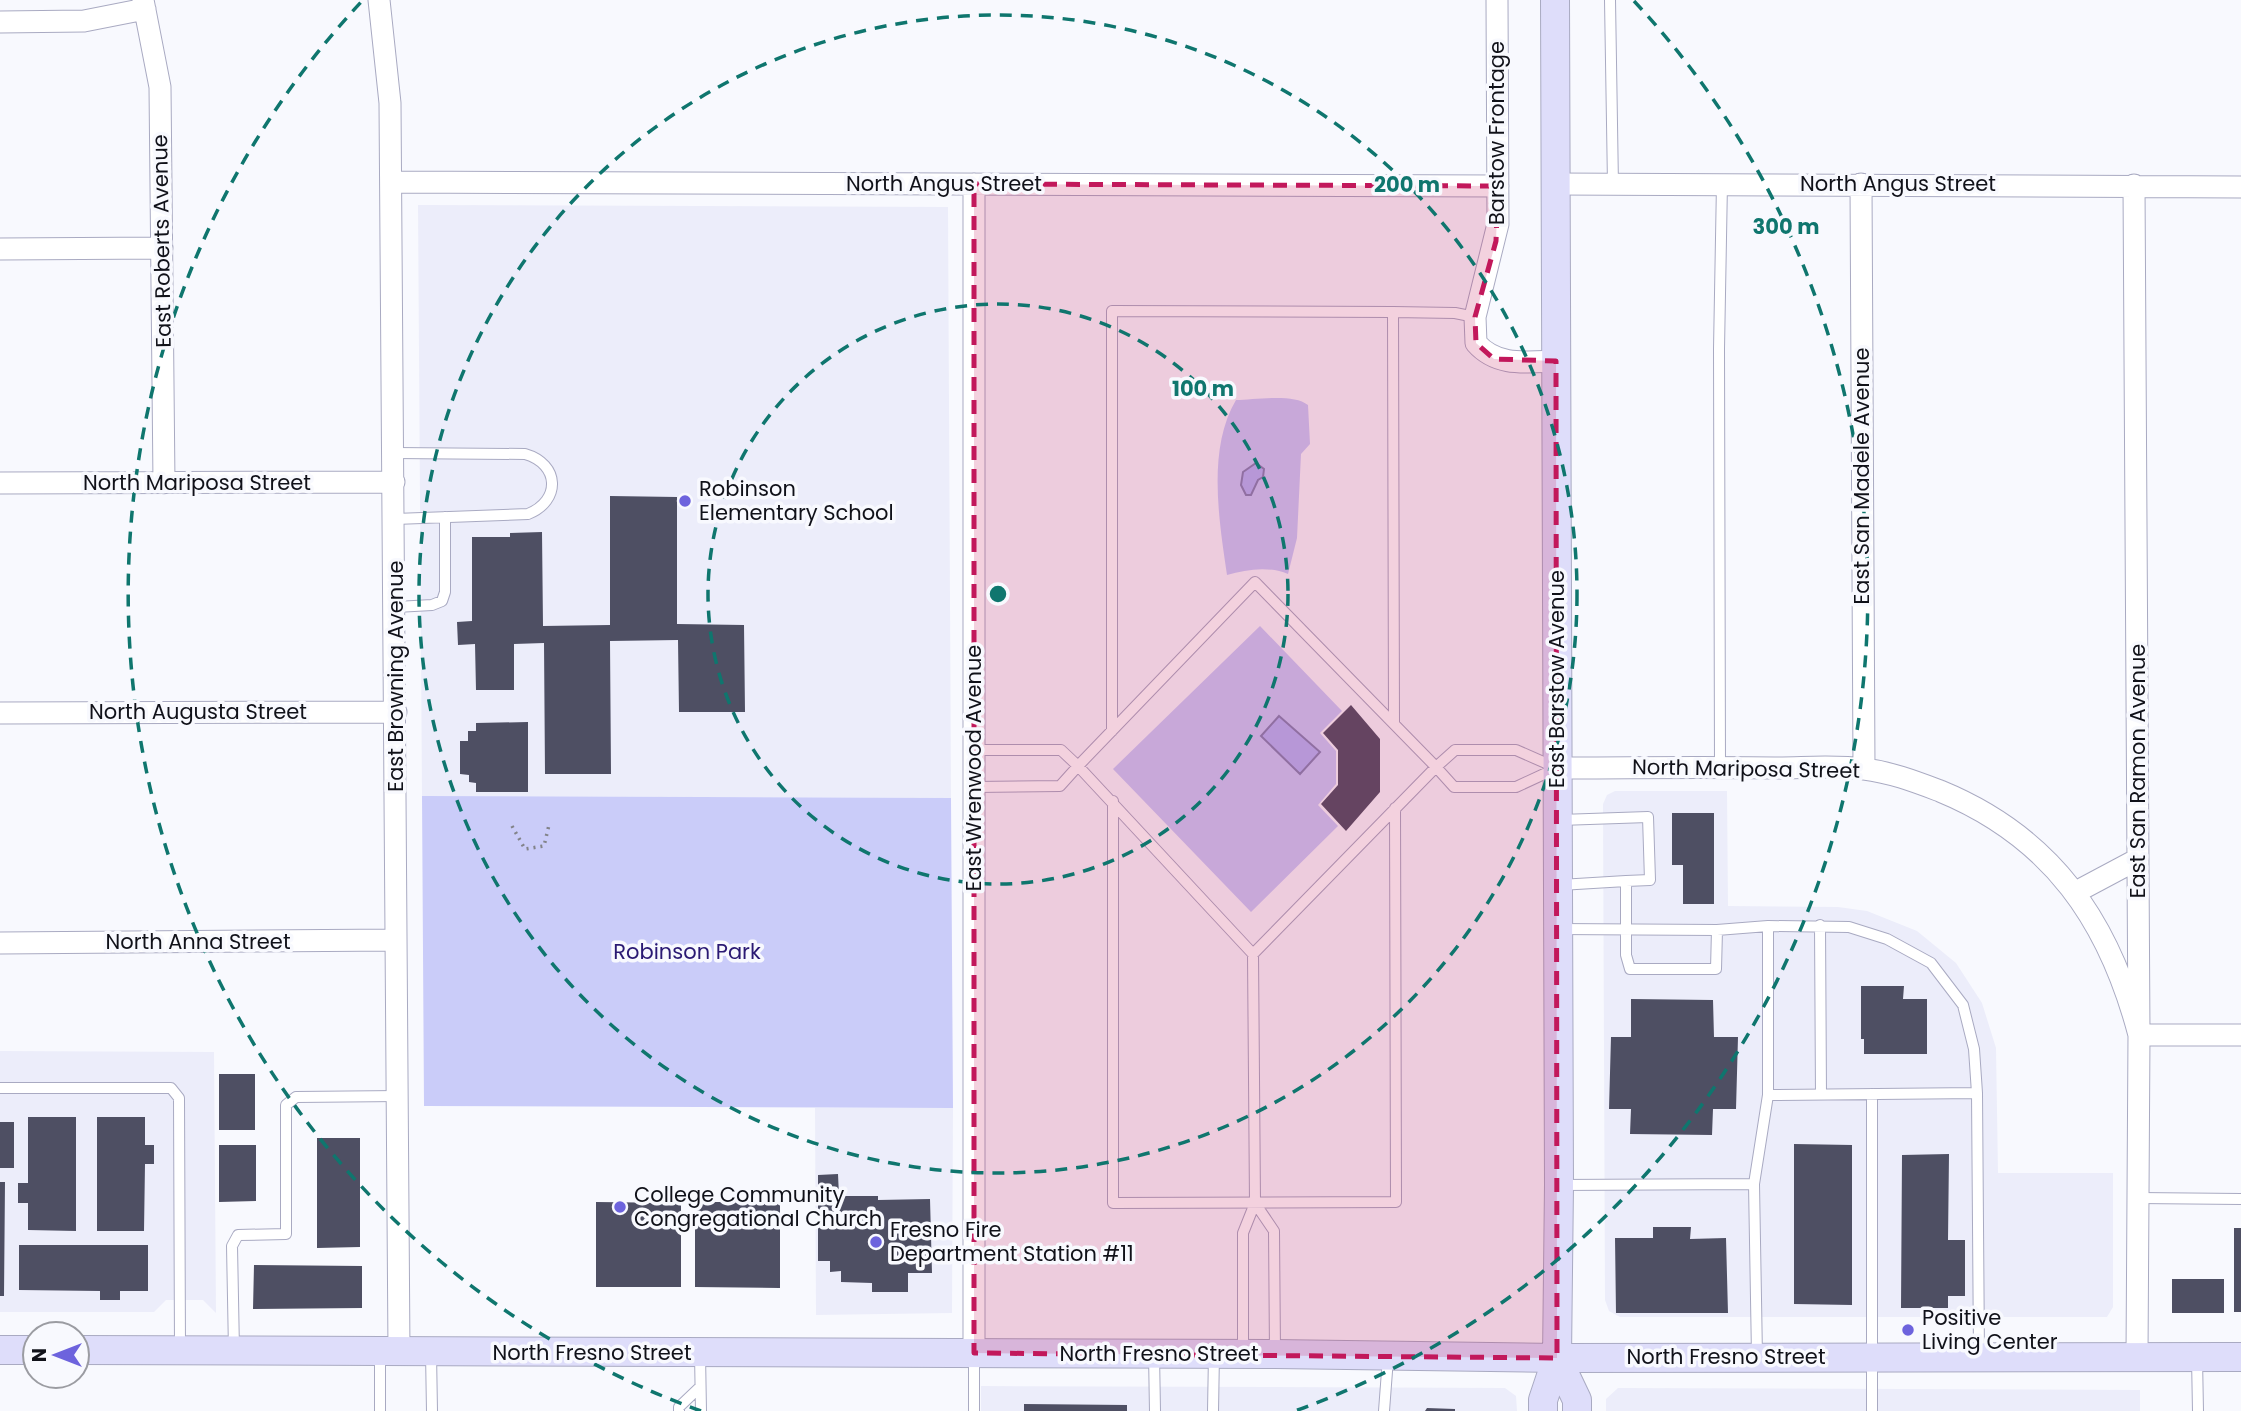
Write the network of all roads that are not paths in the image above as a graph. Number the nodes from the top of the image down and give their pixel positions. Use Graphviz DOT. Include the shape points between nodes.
graph roads {
  1 [pos="379,0"];
  2 [pos="1497,0"];
  3 [pos="1555,0"];
  4 [pos="1610,0"];
  5 [pos="144,4"];
  6 [pos="0,22"];
  7 [pos="391,182"];
  8 [pos="1722,183"];
  9 [pos="974,184"];
  10 [pos="1555,184"];
  11 [pos="1861,184"];
  12 [pos="1613,185"];
  13 [pos="2134,185"];
  14 [pos="1498,186"];
  15 [pos="2241,187"];
  16 [pos="162,248"];
  17 [pos="0,249"];
  18 [pos="1393,312"];
  19 [pos="1475,317"];
  20 [pos="1556,361"];
  21 [pos="395,453"];
  22 [pos="394,482"];
  23 [pos="0,483"];
  24 [pos="164,483"];
  25 [pos="445,517"];
  26 [pos="395,519"];
  27 [pos="396,607"];
  28 [pos="397,712"];
  29 [pos="0,713"];
  30 [pos="1394,722"];
  31 [pos="1112,731"];
  32 [pos="974,750"];
  33 [pos="1078,766"];
  34 [pos="1436,767"];
  35 [pos="1720,767"];
  36 [pos="1557,768"];
  37 [pos="1864,769"];
  38 [pos="975,787"];
  39 [pos="1113,801"];
  40 [pos="1395,808"];
  41 [pos="1558,820"];
  42 [pos="2138,859"];
  43 [pos="1626,881"];
  44 [pos="1558,885"];
  45 [pos="2076,892"];
  46 [pos="1820,925"];
  47 [pos="1768,926"];
  48 [pos="1558,929"];
  49 [pos="1625,929"];
  50 [pos="1717,930"];
  51 [pos="397,940"];
  52 [pos="0,943"];
  53 [pos="1253,954"];
  54 [pos="2139,1035"];
  55 [pos="2241,1035"];
  56 [pos="0,1088"];
  57 [pos="1977,1093"];
  58 [pos="1872,1094"];
  59 [pos="1768,1095"];
  60 [pos="1821,1095"];
  61 [pos="399,1096"];
  62 [pos="1754,1184"];
  63 [pos="1559,1185"];
  64 [pos="2138,1198"];
  65 [pos="2241,1199"];
  66 [pos="1255,1203"];
  67 [pos="0,1350"];
  68 [pos="21,1350"];
  69 [pos="91,1350"];
  70 [pos="180,1350"];
  71 [pos="234,1350"];
  72 [pos="390,1352"];
  73 [pos="431,1353"];
  74 [pos="974,1353"];
  75 [pos="700,1354"];
  76 [pos="1154,1354"];
  77 [pos="1214,1354"];
  78 [pos="1243,1354"];
  79 [pos="1275,1354"];
  80 [pos="1388,1355"];
  81 [pos="1757,1356"];
  82 [pos="1979,1356"];
  83 [pos="2137,1356"];
  84 [pos="1873,1357"];
  85 [pos="2197,1357"];
  86 [pos="2241,1357"];
  87 [pos="1557,1358"];
  88 [pos="701,1387"];
  89 [pos="380,1411"];
  90 [pos="432,1411"];
  91 [pos="679,1411"];
  92 [pos="701,1411"];
  93 [pos="974,1411"];
  94 [pos="1155,1411"];
  95 [pos="1213,1411"];
  96 [pos="1384,1411"];
  97 [pos="1543,1411"];
  98 [pos="1577,1411"];
  99 [pos="1872,1411"];
  100 [pos="2198,1411"];
  1 -- 7 [label="street, East Browning Avenue" via="390,103"];
  2 -- 14 [label="street, Barstow Frontage"];
  3 -- 10 [label="main road, East Barstow Avenue"];
  4 -- 12 [label="lane"];
  5 -- 6 [label="street" via="84,21"];
  5 -- 16 [label="street, East Roberts Avenue" via="160,87"];
  7 -- 9 [label="street, North Angus Street"];
  7 -- 21 [label="street, East Browning Avenue"];
  8 -- 11 [label="street, North Angus Street"];
  8 -- 12 [label="street, North Angus Street"];
  8 -- 35 [label="lane"];
  9 -- 14 [label="street, North Angus Street"];
  9 -- 32 [label="street, East Wrenwood Avenue"];
  10 -- 12 [label="street, North Angus Street"];
  10 -- 20 [label="main road, East Barstow Avenue"];
  11 -- 13 [label="street, North Angus Street"];
  11 -- 37 [label="street, East San Madele Avenue"];
  13 -- 15 [label="street, North Angus Street"];
  13 -- 42 [label="street, East San Ramon Avenue"];
  14 -- 19 [label="street, Barstow Frontage" via="1496,241"];
  16 -- 17 [label="street"];
  16 -- 24 [label="street, East Roberts Avenue"];
  18 -- 19 [label="lane"];
  18 -- 30 [label="lane"];
  18 -- 31 [label="lane" via="1112,311"];
  19 -- 20 [label="street, Barstow Frontage" via="1476,343 1494,359"];
  20 -- 36 [label="main road, East Barstow Avenue"];
  21 -- 22 [label="street, East Browning Avenue"];
  21 -- 25 [label="lane" via="525,454 539,458 549,470 553,482 539,510"];
  22 -- 24 [label="street, North Mariposa Street"];
  22 -- 26 [label="street, East Browning Avenue"];
  23 -- 24 [label="street, North Mariposa Street"];
  25 -- 26 [label="lane"];
  25 -- 27 [label="lane" via="442,601"];
  26 -- 27 [label="street, East Browning Avenue"];
  27 -- 28 [label="street, East Browning Avenue"];
  28 -- 29 [label="street, North Augusta Street"];
  28 -- 51 [label="street, East Browning Avenue"];
  30 -- 31 [label="lane" via="1255,582"];
  30 -- 34 [label="lane"];
  31 -- 33 [label="lane"];
  32 -- 33 [label="lane" via="1061,750"];
  32 -- 38 [label="street, East Wrenwood Avenue"];
  33 -- 38 [label="lane" via="1060,786"];
  33 -- 39 [label="lane"];
  34 -- 36 [label="lane" via="1455,750 1516,750"];
  34 -- 36 [label="lane" via="1454,787 1516,786"];
  34 -- 40 [label="lane"];
  35 -- 36 [label="street, North Mariposa Street"];
  35 -- 37 [label="street, North Mariposa Street"];
  36 -- 41 [label="main road, East Barstow Avenue"];
  37 -- 45 [label="street, North Mariposa Street" via="1932,788 1985,813 2036,851"];
  38 -- 74 [label="street, East Wrenwood Avenue"];
  39 -- 53 [label="lane"];
  39 -- 66 [label="lane" via="1113,1203"];
  40 -- 53 [label="lane"];
  40 -- 66 [label="lane" via="1396,1202"];
  41 -- 43 [label="lane" via="1648,817 1650,880"];
  41 -- 44 [label="main road, East Barstow Avenue"];
  42 -- 45 [label="street"];
  42 -- 54 [label="street, East San Ramon Avenue"];
  43 -- 44 [label="lane"];
  43 -- 49 [label="lane"];
  44 -- 48 [label="main road, East Barstow Avenue"];
  45 -- 54 [label="street, North Mariposa Street" via="2114,959"];
  46 -- 47 [label="lane"];
  46 -- 57 [label="lane" via="1849,927 1887,939 1931,963 1963,1005 1974,1049"];
  46 -- 60 [label="lane"];
  47 -- 50 [label="lane"];
  47 -- 59 [label="lane"];
  48 -- 49 [label="lane"];
  48 -- 63 [label="main road, East Barstow Avenue"];
  49 -- 50 [label="lane"];
  49 -- 50 [label="lane" via="1630,969 1716,970"];
  51 -- 52 [label="street, North Anna Street"];
  51 -- 61 [label="street, East Browning Avenue"];
  53 -- 66 [label="lane"];
  54 -- 55 [label="street"];
  54 -- 64 [label="street, East San Ramon Avenue"];
  56 -- 70 [label="lane" via="171,1088 179,1098"];
  57 -- 58 [label="lane"];
  57 -- 82 [label="lane"];
  58 -- 60 [label="lane"];
  58 -- 84 [label="lane"];
  59 -- 60 [label="lane"];
  59 -- 62 [label="lane"];
  61 -- 71 [label="lane" via="296,1097 286,1105 286,1234 238,1235 232,1246"];
  61 -- 72 [label="street, East Browning Avenue"];
  62 -- 63 [label="lane"];
  62 -- 81 [label="lane"];
  63 -- 87 [label="main road, East Barstow Avenue"];
  64 -- 65 [label="lane"];
  64 -- 83 [label="street, East San Ramon Avenue"];
  66 -- 78 [label="lane" via="1243,1233"];
  66 -- 79 [label="lane" via="1274,1231"];
  67 -- 68 [label="main road"];
  69 -- 70 [label="main road, North Fresno Street"];
  70 -- 71 [label="main road, North Fresno Street"];
  71 -- 72 [label="main road, North Fresno Street"];
  72 -- 73 [label="main road, North Fresno Street"];
  72 -- 89 [label="lane"];
  73 -- 75 [label="main road, North Fresno Street"];
  73 -- 90 [label="lane"];
  74 -- 75 [label="main road, North Fresno Street"];
  74 -- 76 [label="main road, North Fresno Street"];
  74 -- 93 [label="lane"];
  75 -- 88 [label="lane"];
  76 -- 77 [label="main road, North Fresno Street"];
  76 -- 94 [label="lane"];
  77 -- 78 [label="main road, North Fresno Street"];
  77 -- 95 [label="lane"];
  78 -- 79 [label="main road, North Fresno Street"];
  79 -- 80 [label="main road, North Fresno Street"];
  80 -- 87 [label="main road, North Fresno Street"];
  80 -- 96 [label="lane"];
  81 -- 84 [label="main road, North Fresno Street"];
  81 -- 87 [label="main road, North Fresno Street"];
  82 -- 83 [label="main road, North Fresno Street"];
  82 -- 84 [label="main road, North Fresno Street"];
  83 -- 85 [label="main road, North Fresno Street"];
  84 -- 99 [label="lane"];
  85 -- 86 [label="main road, North Fresno Street"];
  85 -- 100 [label="lane"];
  87 -- 97 [label="main road, East Barstow Avenue"];
  87 -- 98 [label="main road, East Barstow Avenue" via="1577,1400"];
  88 -- 91 [label="lane"];
  88 -- 92 [label="lane"];
}
